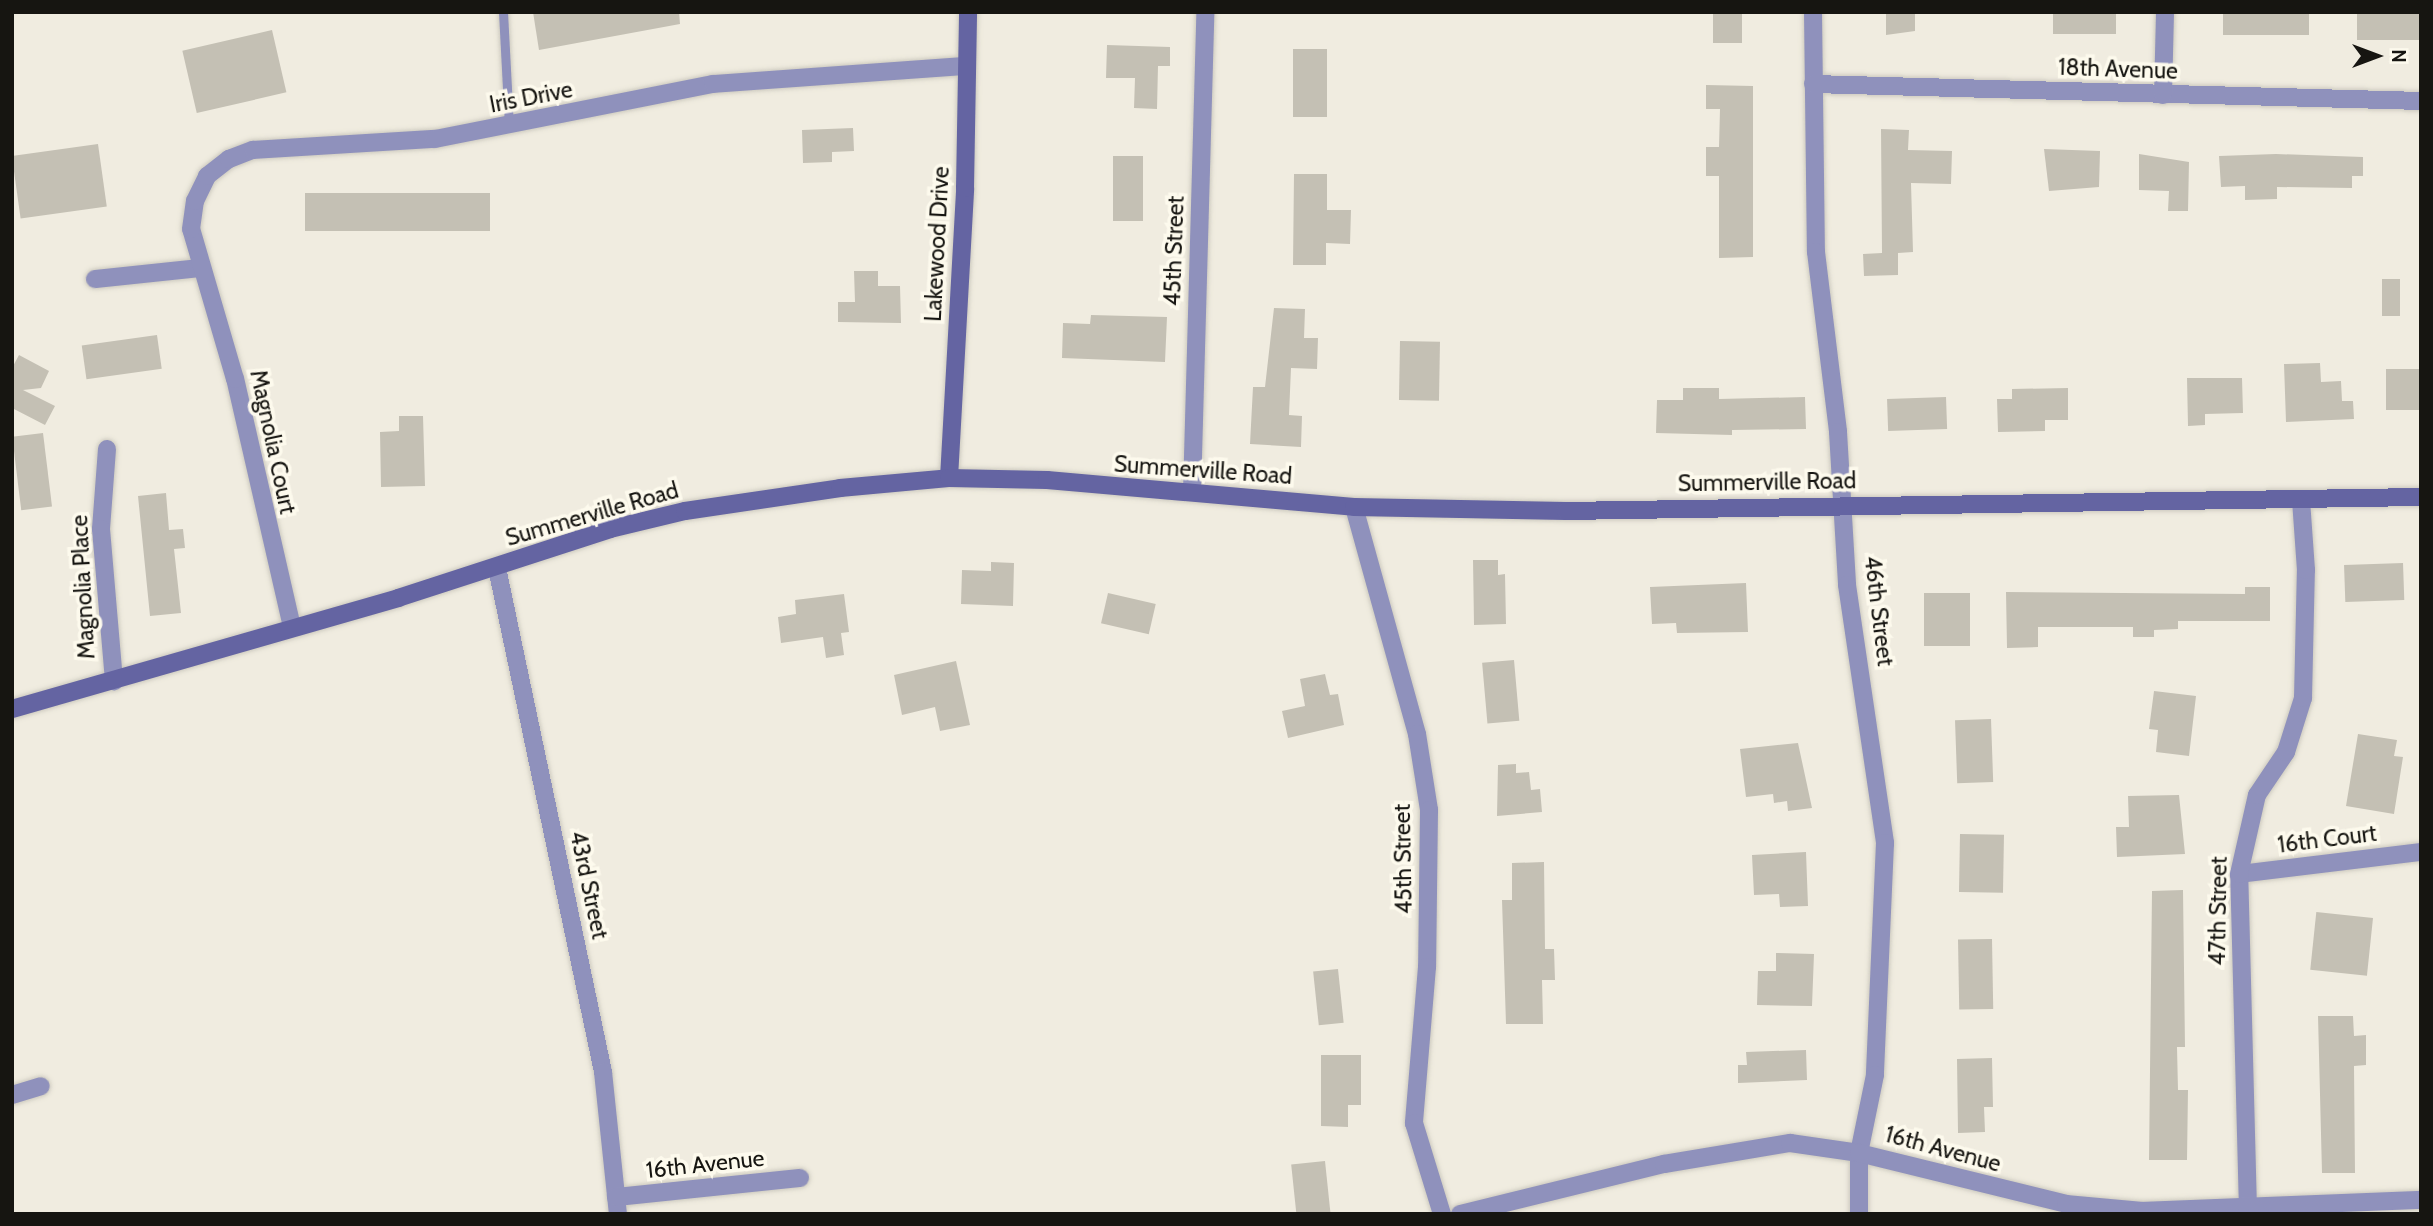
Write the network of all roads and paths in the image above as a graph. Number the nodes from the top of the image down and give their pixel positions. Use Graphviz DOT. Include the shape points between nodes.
graph roads {
  1 [pos="503,12"];
  2 [pos="968,12"];
  3 [pos="1205,12"];
  4 [pos="1813,12"];
  5 [pos="2165,12"];
  6 [pos="965,66"];
  7 [pos="1813,84"];
  8 [pos="2164,95"];
  9 [pos="2421,102"];
  10 [pos="509,127"];
  11 [pos="200,268"];
  12 [pos="95,279"];
  13 [pos="107,449"];
  14 [pos="949,478"];
  15 [pos="1192,492"];
  16 [pos="2421,497"];
  17 [pos="2301,500"];
  18 [pos="1845,506"];
  19 [pos="1354,507"];
  20 [pos="497,568"];
  21 [pos="292,627"];
  22 [pos="114,681"];
  23 [pos="12,709"];
  24 [pos="2421,852"];
  25 [pos="2239,874"];
  26 [pos="41,1086"];
  27 [pos="12,1095"];
  28 [pos="1859,1153"];
  29 [pos="800,1178"];
  30 [pos="2421,1199"];
  31 [pos="617,1206"];
  32 [pos="2248,1210"];
  33 [pos="1442,1214"];
  34 [pos="1460,1214"];
  35 [pos="1859,1214"];
  1 -- 10 [label="lane"];
  2 -- 6 [label="main road, Lakewood Drive"];
  3 -- 15 [label="street, 45th Street"];
  4 -- 7 [label="street, 46th Street"];
  5 -- 8 [label="street"];
  6 -- 10 [label="street, Iris Drive" via="713,85"];
  6 -- 14 [label="main road, Lakewood Drive" via="965,188"];
  7 -- 8 [label="street, 18th Avenue"];
  7 -- 18 [label="street, 46th Street" via="1816,252"];
  8 -- 9 [label="street, 18th Avenue"];
  10 -- 11 [label="street, Iris Drive" via="383,144 292,145 229,159 207,176 195,201 191,229"];
  11 -- 12 [label="street"];
  11 -- 21 [label="street, Magnolia Court" via="235,379"];
  13 -- 22 [label="street, Magnolia Place" via="101,529"];
  14 -- 15 [label="main road, Summerville Road"];
  14 -- 20 [label="main road, Summerville Road" via="685,511 610,529"];
  15 -- 19 [label="main road, Summerville Road"];
  16 -- 17 [label="main road, Summerville Road"];
  17 -- 18 [label="main road, Summerville Road" via="2030,500"];
  17 -- 25 [label="street, 47th Street" via="2304,698 2286,751 2257,795"];
  18 -- 19 [label="main road, Summerville Road" via="1566,511"];
  18 -- 28 [label="street, 46th Street" via="1847,585 1885,843 1875,1075"];
  19 -- 33 [label="street, 45th Street" via="1414,721 1429,810 1427,967 1414,1123"];
  20 -- 21 [label="main road, Summerville Road"];
  20 -- 31 [label="street, 43rd Street" via="603,1072"];
  21 -- 22 [label="main road, Summerville Road"];
  22 -- 23 [label="main road, Summerville Road"];
  24 -- 25 [label="street, 16th Court"];
  25 -- 32 [label="street, 47th Street"];
  26 -- 27 [label="street"];
  28 -- 32 [label="street, 16th Avenue" via="2066,1203 2143,1211"];
  28 -- 34 [label="street, 16th Avenue" via="1790,1143 1739,1149"];
  28 -- 35 [label="street, 46th Street"];
  29 -- 31 [label="street, 16th Avenue"];
  30 -- 32 [label="street, 16th Avenue"];
}
